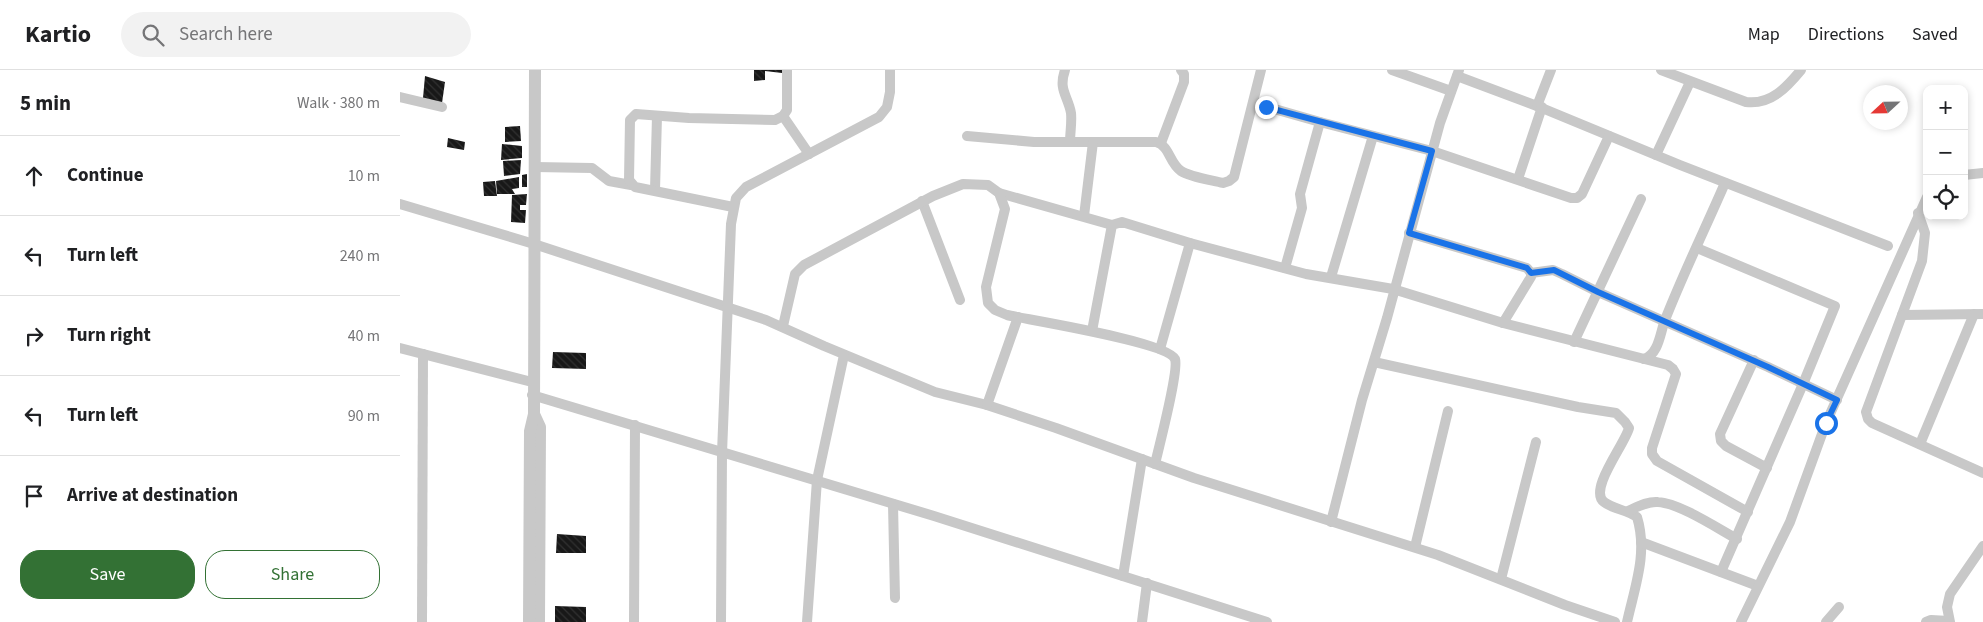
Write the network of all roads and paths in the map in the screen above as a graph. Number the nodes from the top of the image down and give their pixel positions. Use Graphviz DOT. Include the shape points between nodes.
graph roads {
  1 [pos="535,70"];
  2 [pos="787,70"];
  3 [pos="890,70"];
  4 [pos="1065,70"];
  5 [pos="1181,70"];
  6 [pos="1262,70"];
  7 [pos="1392,70"];
  8 [pos="1551,70"];
  9 [pos="1661,70"];
  10 [pos="1802,70"];
  11 [pos="1458,73"];
  12 [pos="1690,82"];
  13 [pos="1451,91"];
  14 [pos="400,97"];
  15 [pos="1253,103"];
  16 [pos="442,106"];
  17 [pos="1540,107"];
  18 [pos="657,116"];
  19 [pos="783,116"];
  20 [pos="1320,122"];
  21 [pos="968,136"];
  22 [pos="1373,136"];
  23 [pos="1609,136"];
  24 [pos="1070,142"];
  25 [pos="1094,142"];
  26 [pos="1161,143"];
  27 [pos="1432,151"];
  28 [pos="808,154"];
  29 [pos="1656,155"];
  30 [pos="535,167"];
  31 [pos="1983,173"];
  32 [pos="1968,175"];
  33 [pos="1518,180"];
  34 [pos="1725,183"];
  35 [pos="631,185"];
  36 [pos="654,190"];
  37 [pos="999,193"];
  38 [pos="1642,200"];
  39 [pos="922,201"];
  40 [pos="400,204"];
  41 [pos="1923,204"];
  42 [pos="733,207"];
  43 [pos="1918,213"];
  44 [pos="1084,216"];
  45 [pos="1112,224"];
  46 [pos="1409,233"];
  47 [pos="1190,243"];
  48 [pos="534,244"];
  49 [pos="1888,246"];
  50 [pos="1696,248"];
  51 [pos="1285,268"];
  52 [pos="1531,273"];
  53 [pos="1331,277"];
  54 [pos="1393,289"];
  55 [pos="1598,292"];
  56 [pos="960,300"];
  57 [pos="727,307"];
  58 [pos="1979,314"];
  59 [pos="1902,315"];
  60 [pos="1018,317"];
  61 [pos="1664,321"];
  62 [pos="1503,323"];
  63 [pos="783,326"];
  64 [pos="1092,331"];
  65 [pos="1574,342"];
  66 [pos="400,348"];
  67 [pos="1160,349"];
  68 [pos="424,354"];
  69 [pos="844,355"];
  70 [pos="1644,359"];
  71 [pos="1754,360"];
  72 [pos="1374,362"];
  73 [pos="532,382"];
  74 [pos="1803,384"];
  75 [pos="532,396"];
  76 [pos="1837,400"];
  77 [pos="987,405"];
  78 [pos="1448,411"];
  79 [pos="534,414"];
  80 [pos="635,425"];
  81 [pos="1536,442"];
  82 [pos="1920,444"];
  83 [pos="722,453"];
  84 [pos="1142,459"];
  85 [pos="1155,464"];
  86 [pos="1767,468"];
  87 [pos="1983,473"];
  88 [pos="817,480"];
  89 [pos="893,504"];
  90 [pos="1628,511"];
  91 [pos="1748,512"];
  92 [pos="1331,522"];
  93 [pos="1736,539"];
  94 [pos="1641,542"];
  95 [pos="1983,546"];
  96 [pos="1415,547"];
  97 [pos="1721,572"];
  98 [pos="1123,576"];
  99 [pos="1501,579"];
  100 [pos="1147,583"];
  101 [pos="1758,586"];
  102 [pos="895,598"];
  103 [pos="1839,607"];
  104 [pos="422,622"];
  105 [pos="529,622"];
  106 [pos="539,622"];
  107 [pos="634,622"];
  108 [pos="721,622"];
  109 [pos="807,622"];
  110 [pos="1142,622"];
  111 [pos="1267,622"];
  112 [pos="1616,622"];
  113 [pos="1627,622"];
  114 [pos="1741,622"];
  115 [pos="1826,622"];
  116 [pos="1926,622"];
  117 [pos="1950,622"];
  1 -- 30 [label="street"];
  2 -- 19 [label="street" via="787,110"];
  3 -- 28 [label="street" via="887,108 879,117"];
  4 -- 24 [label="street" via="1062,85 1070,110"];
  5 -- 26 [label="street" via="1184,82"];
  6 -- 15 [label="street"];
  7 -- 13 [label="street"];
  8 -- 17 [label="street"];
  9 -- 12 [label="street"];
  10 -- 12 [label="street" via="1776,96 1754,103"];
  11 -- 13 [label="street"];
  11 -- 17 [label="street"];
  12 -- 29 [label="street"];
  13 -- 27 [label="street"];
  14 -- 16 [label="street"];
  15 -- 20 [label="street"];
  15 -- 26 [label="street" via="1234,177 1229,181 1223,183 1182,172"];
  17 -- 23 [label="street"];
  17 -- 33 [label="street"];
  18 -- 19 [label="street" via="775,120"];
  18 -- 35 [label="street" via="636,114 630,120"];
  18 -- 36 [label="street"];
  19 -- 28 [label="street"];
  20 -- 22 [label="street"];
  20 -- 51 [label="street" via="1300,194 1302,208"];
  21 -- 24 [label="street"];
  22 -- 27 [label="street"];
  22 -- 53 [label="street"];
  23 -- 29 [label="street"];
  23 -- 33 [label="street" via="1582,194 1577,198"];
  24 -- 25 [label="street"];
  25 -- 26 [label="street"];
  25 -- 44 [label="street"];
  27 -- 33 [label="street"];
  27 -- 46 [label="street"];
  28 -- 42 [label="street" via="746,187 739,193"];
  29 -- 34 [label="street"];
  30 -- 35 [label="street" via="592,168 602,178"];
  30 -- 48 [label="street"];
  31 -- 32 [label="street"];
  34 -- 49 [label="street"];
  34 -- 50 [label="street"];
  35 -- 36 [label="street"];
  36 -- 42 [label="street"];
  37 -- 39 [label="street" via="988,185 963,184"];
  37 -- 44 [label="street"];
  37 -- 60 [label="street" via="1005,209 986,287 988,303 995,310"];
  38 -- 55 [label="street"];
  39 -- 56 [label="street"];
  39 -- 63 [label="street" via="804,265 795,274"];
  40 -- 48 [label="street"];
  41 -- 43 [label="street"];
  42 -- 57 [label="street"];
  43 -- 59 [label="street" via="1925,233 1922,261"];
  43 -- 76 [label="street"];
  44 -- 45 [label="street"];
  45 -- 47 [label="street" via="1122,222"];
  45 -- 64 [label="street"];
  46 -- 52 [label="street" via="1527,268"];
  46 -- 54 [label="street"];
  47 -- 51 [label="street"];
  47 -- 67 [label="street"];
  48 -- 57 [label="street"];
  48 -- 73 [label="street"];
  50 -- 61 [label="street"];
  50 -- 74 [label="street" via="1835,306"];
  51 -- 53 [label="street"];
  52 -- 55 [label="street" via="1554,270"];
  52 -- 62 [label="street"];
  53 -- 54 [label="street"];
  54 -- 62 [label="street"];
  54 -- 72 [label="street"];
  55 -- 61 [label="street"];
  55 -- 65 [label="street"];
  57 -- 63 [label="street"];
  57 -- 83 [label="street"];
  58 -- 59 [label="street"];
  58 -- 82 [label="street"];
  59 -- 82 [label="street" via="1866,412 1872,423"];
  60 -- 64 [label="street"];
  60 -- 77 [label="street"];
  61 -- 70 [label="street" via="1654,352"];
  61 -- 71 [label="street"];
  62 -- 65 [label="street"];
  63 -- 69 [label="street"];
  64 -- 67 [label="street"];
  65 -- 70 [label="street"];
  66 -- 68 [label="street"];
  67 -- 85 [label="street" via="1176,361"];
  68 -- 73 [label="street"];
  68 -- 104 [label="street"];
  69 -- 77 [label="street" via="935,392"];
  69 -- 88 [label="street"];
  70 -- 91 [label="street" via="1668,365 1676,374 1652,448 1654,458"];
  71 -- 74 [label="street"];
  71 -- 86 [label="street" via="1720,434 1726,446"];
  72 -- 90 [label="street" via="1616,413 1628,428 1627,436 1599,491 1606,504"];
  72 -- 92 [label="street"];
  73 -- 75 [label="street"];
  74 -- 76 [label="street"];
  74 -- 86 [label="street"];
  75 -- 79 [label="street"];
  75 -- 80 [label="street"];
  76 -- 101 [label="street" via="1790,522"];
  77 -- 84 [label="street"];
  78 -- 96 [label="street"];
  79 -- 105 [label="street" via="530,431"];
  79 -- 106 [label="street" via="540,427"];
  80 -- 83 [label="street"];
  80 -- 107 [label="street"];
  81 -- 99 [label="street"];
  82 -- 87 [label="street"];
  83 -- 88 [label="street"];
  83 -- 108 [label="street"];
  84 -- 85 [label="street"];
  84 -- 98 [label="street"];
  85 -- 92 [label="street"];
  86 -- 91 [label="street"];
  88 -- 89 [label="street"];
  88 -- 109 [label="street"];
  89 -- 98 [label="street"];
  89 -- 102 [label="street"];
  90 -- 93 [label="street" via="1648,503 1676,506"];
  90 -- 94 [label="street" via="1637,517"];
  91 -- 93 [label="street"];
  92 -- 96 [label="street"];
  93 -- 97 [label="street"];
  94 -- 97 [label="street"];
  94 -- 113 [label="street" via="1642,556"];
  95 -- 117 [label="street" via="1950,594 1946,607"];
  96 -- 99 [label="street"];
  97 -- 101 [label="street"];
  98 -- 100 [label="street"];
  99 -- 112 [label="street"];
  100 -- 110 [label="street"];
  100 -- 111 [label="street"];
  101 -- 114 [label="street"];
  103 -- 115 [label="street"];
  116 -- 117 [label="street"];
}
